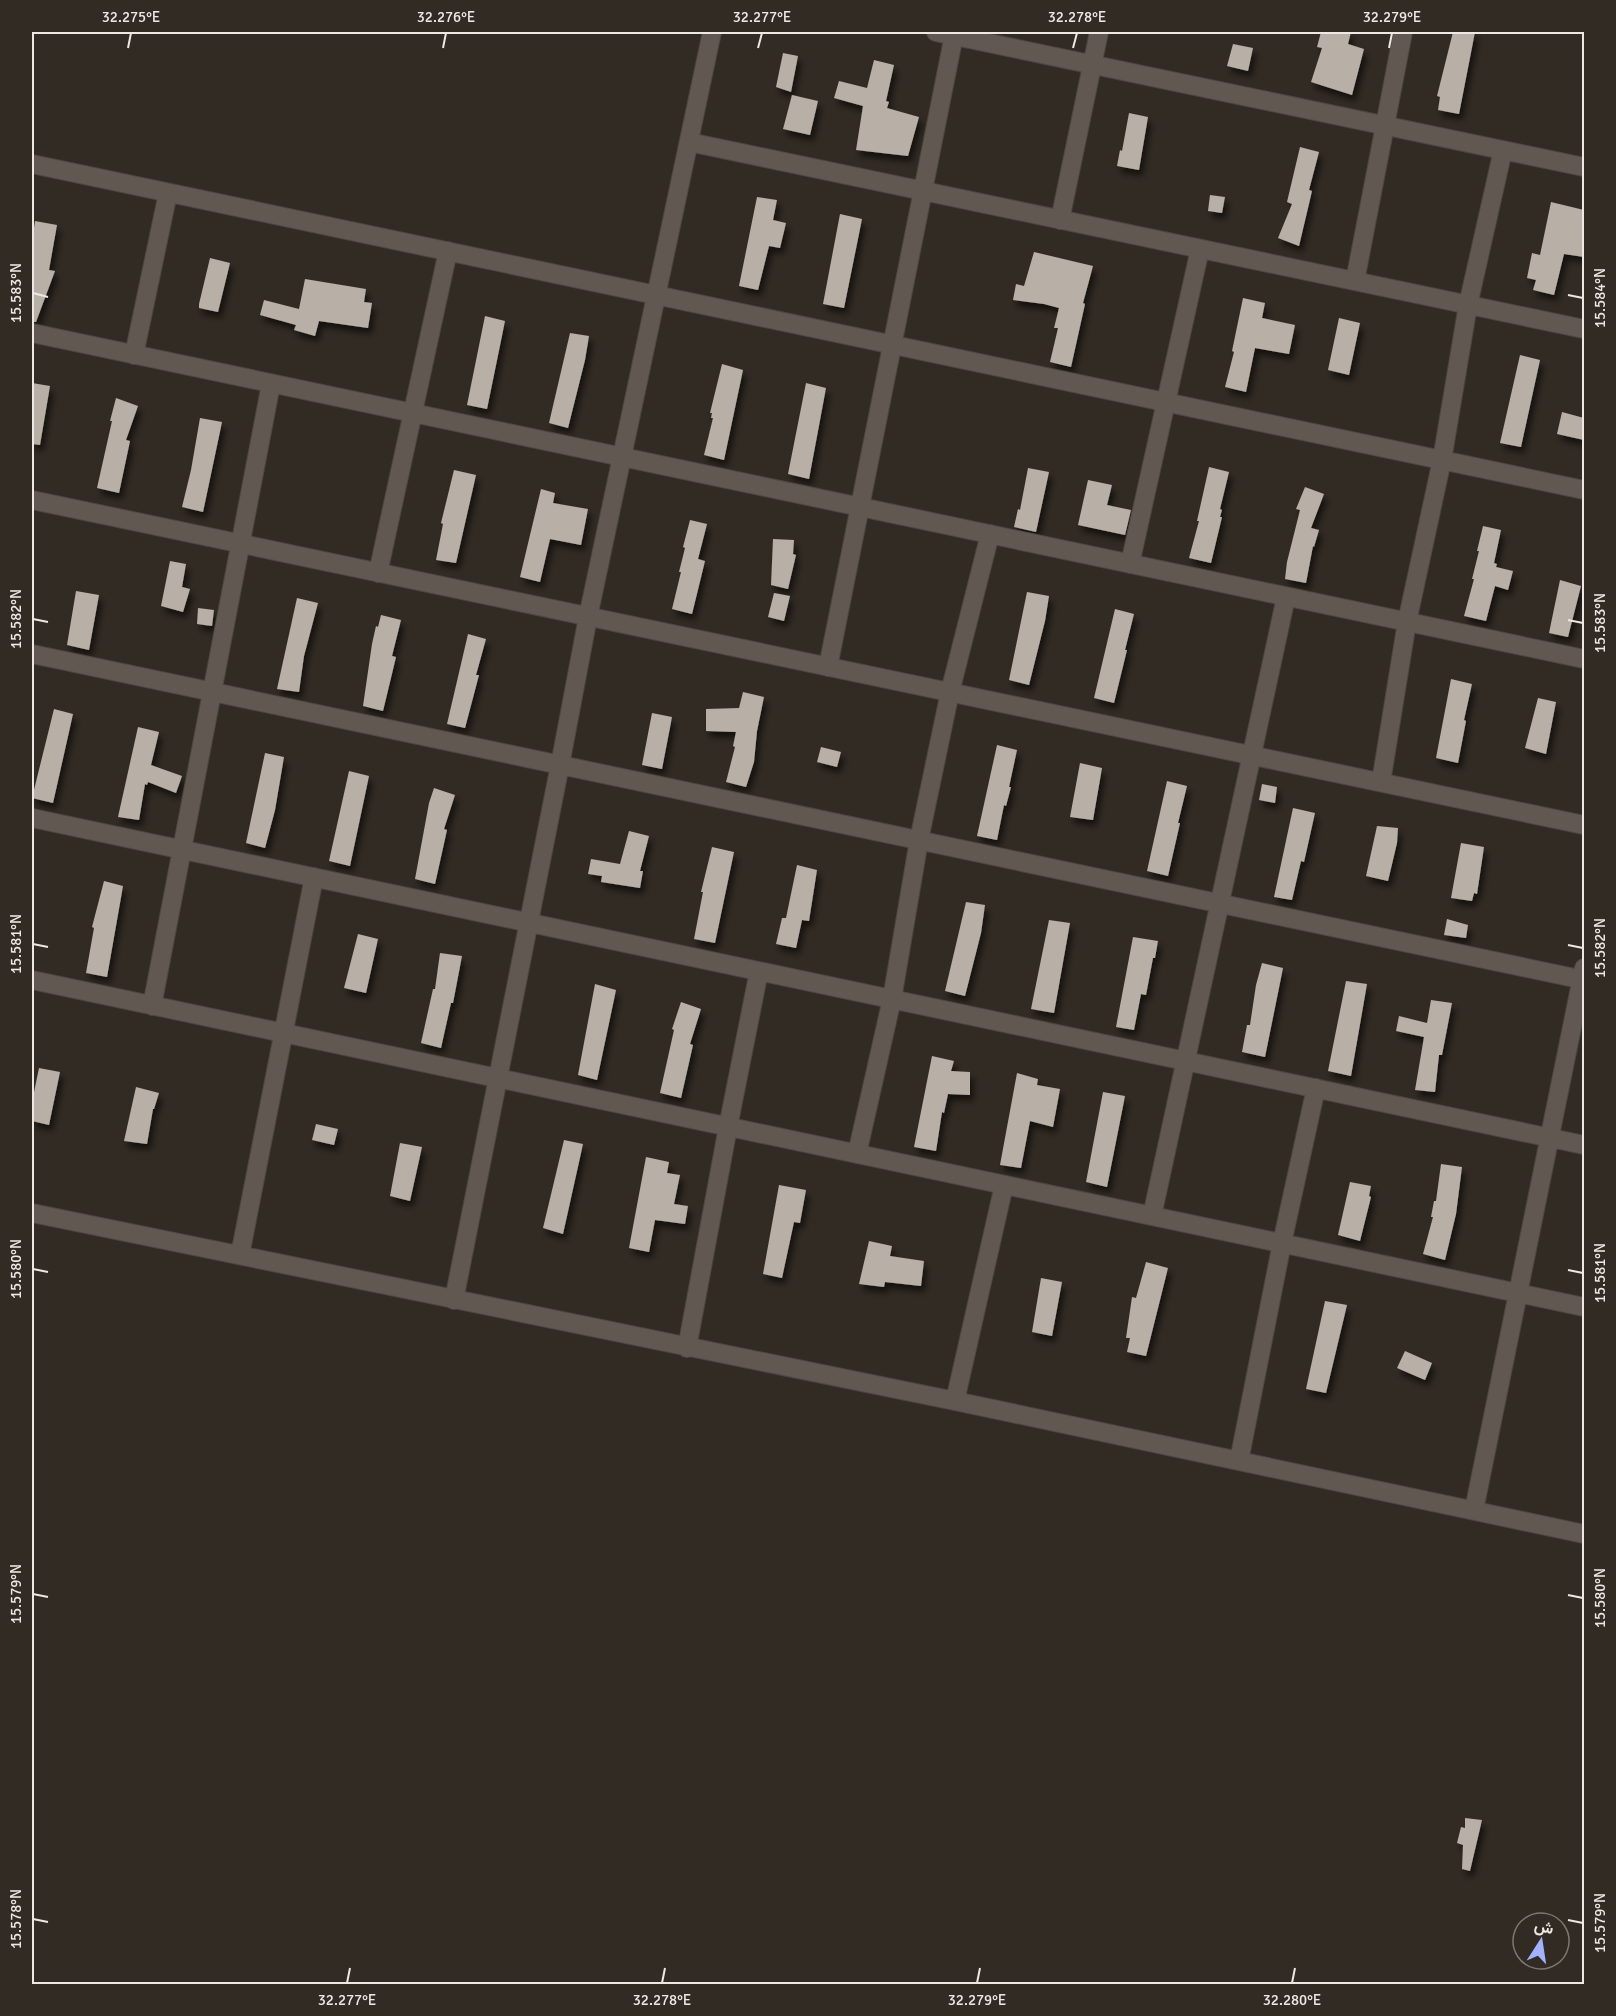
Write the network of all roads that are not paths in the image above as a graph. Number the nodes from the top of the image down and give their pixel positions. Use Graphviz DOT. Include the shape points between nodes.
graph roads {
  1 [pos="712,32"];
  2 [pos="1099,32"];
  3 [pos="1403,32"];
  4 [pos="945,33"];
  5 [pos="1093,64"];
  6 [pos="1386,125"];
  7 [pos="688,142"];
  8 [pos="1503,150"];
  9 [pos="32,164"];
  10 [pos="1584,167"];
  11 [pos="923,191"];
  12 [pos="168,193"];
  13 [pos="1060,220"];
  14 [pos="1200,249"];
  15 [pos="448,251"];
  16 [pos="1355,281"];
  17 [pos="656,295"];
  18 [pos="1468,305"];
  19 [pos="1584,329"];
  20 [pos="32,333"];
  21 [pos="892,345"];
  22 [pos="134,355"];
  23 [pos="272,384"];
  24 [pos="1165,402"];
  25 [pos="413,413"];
  26 [pos="622,457"];
  27 [pos="1442,460"];
  28 [pos="1584,490"];
  29 [pos="32,500"];
  30 [pos="860,507"];
  31 [pos="990,534"];
  32 [pos="240,544"];
  33 [pos="1130,564"];
  34 [pos="378,573"];
  35 [pos="1286,597"];
  36 [pos="588,616"];
  37 [pos="1407,622"];
  38 [pos="32,654"];
  39 [pos="1584,659"];
  40 [pos="828,667"];
  41 [pos="212,692"];
  42 [pos="950,692"];
  43 [pos="1252,755"];
  44 [pos="560,765"];
  45 [pos="1381,782"];
  46 [pos="32,818"];
  47 [pos="1584,825"];
  48 [pos="920,840"];
  49 [pos="181,850"];
  50 [pos="314,878"];
  51 [pos="1220,903"];
  52 [pos="529,923"];
  53 [pos="759,971"];
  54 [pos="1584,976"];
  55 [pos="32,980"];
  56 [pos="892,999"];
  57 [pos="152,1006"];
  58 [pos="282,1033"];
  59 [pos="1186,1060"];
  60 [pos="497,1078"];
  61 [pos="1316,1088"];
  62 [pos="728,1127"];
  63 [pos="1550,1137"];
  64 [pos="1584,1144"];
  65 [pos="857,1154"];
  66 [pos="1004,1185"];
  67 [pos="32,1213"];
  68 [pos="1152,1216"];
  69 [pos="1282,1244"];
  70 [pos="240,1255"];
  71 [pos="1518,1293"];
  72 [pos="454,1300"];
  73 [pos="1584,1307"];
  74 [pos="687,1348"];
  75 [pos="955,1401"];
  76 [pos="1239,1461"];
  77 [pos="1474,1510"];
  78 [pos="1584,1534"];
  1 -- 7 [label="street"];
  2 -- 5 [label="street"];
  3 -- 6 [label="street"];
  4 -- 5 [label="street"];
  4 -- 11 [label="street"];
  5 -- 6 [label="street"];
  5 -- 13 [label="street"];
  6 -- 8 [label="street"];
  6 -- 16 [label="street"];
  7 -- 11 [label="street"];
  7 -- 17 [label="street"];
  8 -- 10 [label="street"];
  8 -- 18 [label="street"];
  9 -- 12 [label="street"];
  11 -- 13 [label="street"];
  11 -- 21 [label="street"];
  12 -- 15 [label="street"];
  12 -- 22 [label="street"];
  13 -- 14 [label="street"];
  14 -- 16 [label="street"];
  14 -- 24 [label="street"];
  15 -- 17 [label="street"];
  15 -- 25 [label="street"];
  16 -- 18 [label="street"];
  17 -- 21 [label="street"];
  17 -- 26 [label="street"];
  18 -- 19 [label="street"];
  18 -- 27 [label="street"];
  20 -- 22 [label="street"];
  21 -- 24 [label="street"];
  21 -- 30 [label="street"];
  22 -- 23 [label="street"];
  23 -- 25 [label="street"];
  23 -- 32 [label="street"];
  24 -- 27 [label="street"];
  24 -- 33 [label="street"];
  25 -- 26 [label="street"];
  25 -- 34 [label="street"];
  26 -- 30 [label="street"];
  26 -- 36 [label="street"];
  27 -- 28 [label="street"];
  27 -- 37 [label="street"];
  29 -- 32 [label="street"];
  30 -- 31 [label="street"];
  30 -- 40 [label="street"];
  31 -- 33 [label="street"];
  31 -- 42 [label="street"];
  32 -- 34 [label="street"];
  32 -- 41 [label="street"];
  33 -- 35 [label="street"];
  34 -- 36 [label="street"];
  35 -- 37 [label="street"];
  35 -- 43 [label="street"];
  36 -- 40 [label="street"];
  36 -- 44 [label="street"];
  37 -- 39 [label="street"];
  37 -- 45 [label="street"];
  38 -- 41 [label="street"];
  40 -- 42 [label="street"];
  41 -- 44 [label="street"];
  41 -- 49 [label="street"];
  42 -- 43 [label="street"];
  42 -- 48 [label="street"];
  43 -- 45 [label="street"];
  43 -- 51 [label="street"];
  44 -- 48 [label="street"];
  44 -- 52 [label="street"];
  45 -- 47 [label="street"];
  46 -- 49 [label="street"];
  48 -- 51 [label="street"];
  48 -- 56 [label="street"];
  49 -- 50 [label="street"];
  49 -- 57 [label="street"];
  50 -- 52 [label="street"];
  50 -- 58 [label="street"];
  51 -- 54 [label="street"];
  51 -- 59 [label="street"];
  52 -- 53 [label="street"];
  52 -- 60 [label="street"];
  53 -- 56 [label="street"];
  53 -- 62 [label="street"];
  54 -- 63 [label="street"];
  55 -- 57 [label="street"];
  56 -- 59 [label="street"];
  56 -- 65 [label="street"];
  57 -- 58 [label="street"];
  58 -- 60 [label="street"];
  58 -- 70 [label="street"];
  59 -- 61 [label="street"];
  59 -- 68 [label="street"];
  60 -- 62 [label="street"];
  60 -- 72 [label="street"];
  61 -- 63 [label="street"];
  61 -- 69 [label="street"];
  62 -- 65 [label="street"];
  62 -- 74 [label="street"];
  63 -- 64 [label="street"];
  63 -- 71 [label="street"];
  65 -- 66 [label="street"];
  66 -- 68 [label="street"];
  66 -- 75 [label="street"];
  67 -- 70 [label="street"];
  68 -- 69 [label="street"];
  69 -- 71 [label="street"];
  69 -- 76 [label="street"];
  70 -- 72 [label="street"];
  71 -- 73 [label="street"];
  71 -- 77 [label="street"];
  72 -- 74 [label="street"];
  74 -- 75 [label="street"];
  75 -- 76 [label="street"];
  76 -- 77 [label="street"];
  77 -- 78 [label="street"];
}
